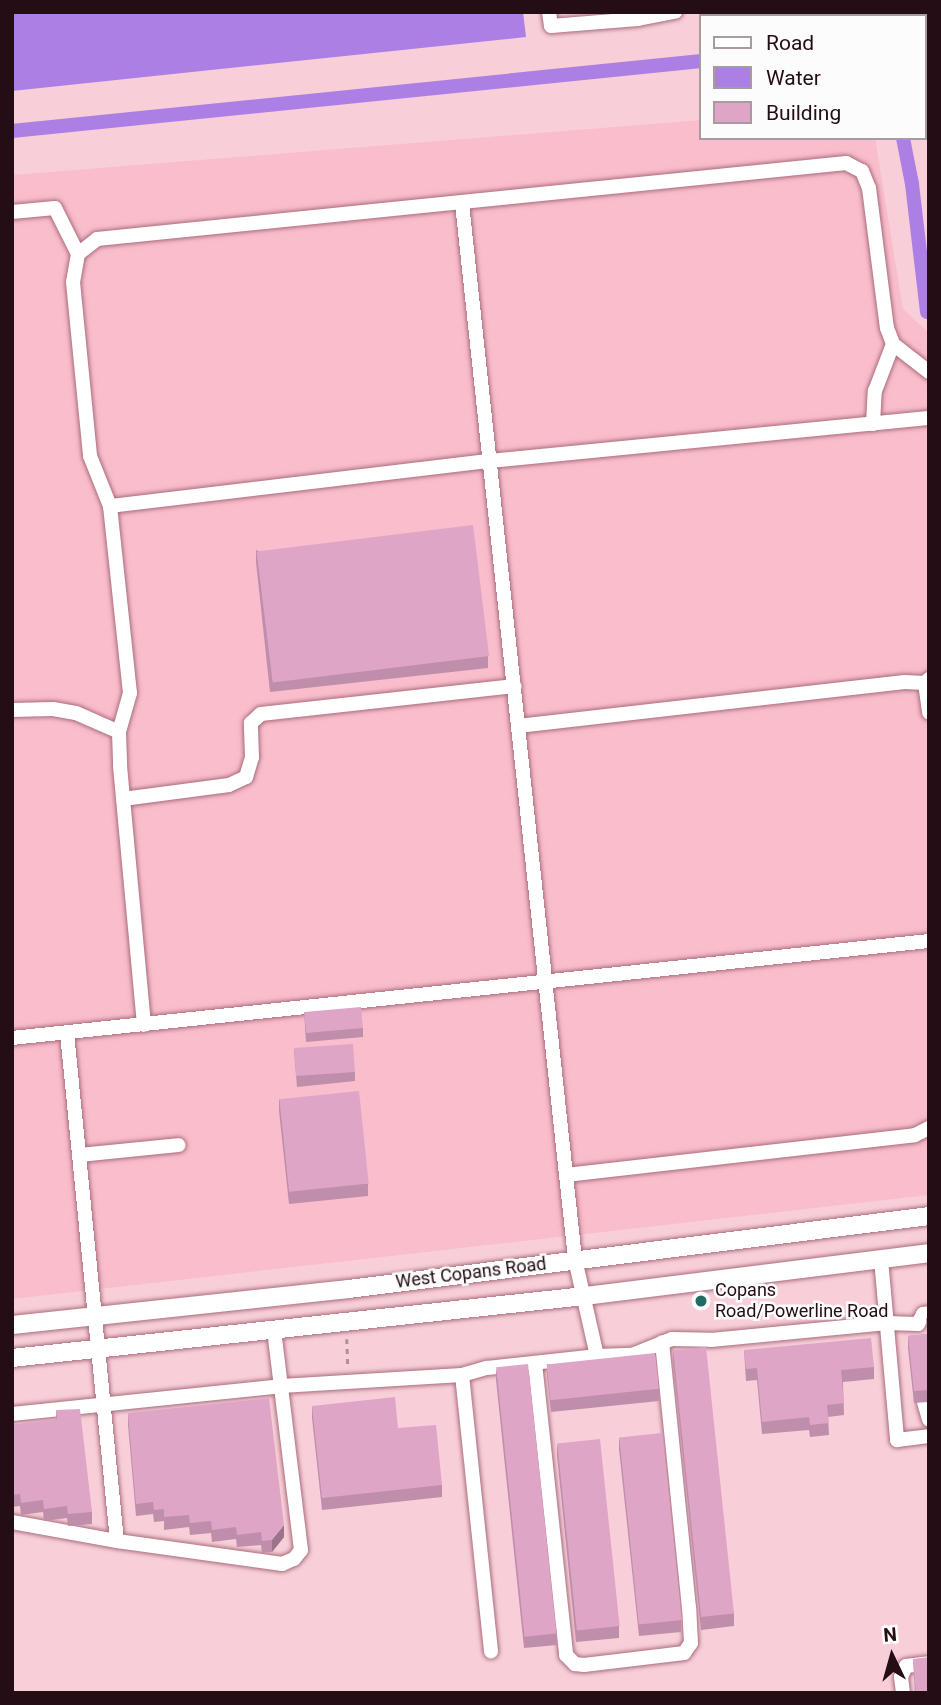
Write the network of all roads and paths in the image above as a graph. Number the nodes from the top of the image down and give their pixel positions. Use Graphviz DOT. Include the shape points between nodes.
graph roads {
  1 [pos="550,12"];
  2 [pos="675,12"];
  3 [pos="638,15"];
  4 [pos="462,203"];
  5 [pos="12,212"];
  6 [pos="78,254"];
  7 [pos="893,344"];
  8 [pos="929,372"];
  9 [pos="929,418"];
  10 [pos="873,424"];
  11 [pos="489,461"];
  12 [pos="110,506"];
  13 [pos="927,681"];
  14 [pos="514,686"];
  15 [pos="12,710"];
  16 [pos="929,713"];
  17 [pos="518,726"];
  18 [pos="119,732"];
  19 [pos="123,799"];
  20 [pos="929,941"];
  21 [pos="545,982"];
  22 [pos="144,1025"];
  23 [pos="67,1033"];
  24 [pos="12,1038"];
  25 [pos="929,1128"];
  26 [pos="179,1145"];
  27 [pos="79,1155"];
  28 [pos="565,1175"];
  29 [pos="929,1216"];
  30 [pos="929,1253"];
  31 [pos="575,1259"];
  32 [pos="881,1259"];
  33 [pos="585,1296"];
  34 [pos="929,1313"];
  35 [pos="95,1317"];
  36 [pos="887,1323"];
  37 [pos="918,1324"];
  38 [pos="12,1325"];
  39 [pos="274,1329"];
  40 [pos="347,1339"];
  41 [pos="917,1339"];
  42 [pos="662,1342"];
  43 [pos="98,1348"];
  44 [pos="597,1356"];
  45 [pos="12,1358"];
  46 [pos="535,1363"];
  47 [pos="462,1375"];
  48 [pos="349,1377"];
  49 [pos="281,1386"];
  50 [pos="924,1402"];
  51 [pos="103,1404"];
  52 [pos="12,1414"];
  53 [pos="929,1419"];
  54 [pos="929,1436"];
  55 [pos="12,1522"];
  56 [pos="117,1541"];
  57 [pos="491,1651"];
  58 [pos="929,1663"];
  59 [pos="903,1693"];
  1 -- 3 [label="lane" via="551,26"];
  2 -- 3 [label="lane"];
  4 -- 6 [label="lane" via="97,239"];
  4 -- 7 [label="lane" via="846,163 862,172 869,188"];
  4 -- 11 [label="lane"];
  5 -- 6 [label="lane" via="55,208"];
  6 -- 12 [label="lane" via="73,282 90,456"];
  7 -- 8 [label="lane"];
  7 -- 10 [label="lane" via="875,391"];
  9 -- 10 [label="lane"];
  10 -- 11 [label="lane"];
  11 -- 12 [label="lane"];
  11 -- 14 [label="lane"];
  12 -- 18 [label="lane" via="130,693"];
  13 -- 16 [label="lane"];
  13 -- 17 [label="lane"];
  14 -- 17 [label="lane"];
  14 -- 19 [label="lane" via="261,714 251,723 252,757 246,777 229,785"];
  15 -- 18 [label="lane" via="76,713"];
  17 -- 21 [label="lane"];
  18 -- 19 [label="lane"];
  19 -- 22 [label="lane"];
  20 -- 21 [label="lane"];
  21 -- 22 [label="lane"];
  21 -- 28 [label="lane"];
  22 -- 23 [label="lane"];
  23 -- 24 [label="lane"];
  23 -- 27 [label="lane"];
  25 -- 28 [label="lane" via="915,1135"];
  26 -- 27 [label="lane"];
  27 -- 35 [label="lane"];
  28 -- 31 [label="lane"];
  29 -- 31 [label="main road, West Copans Road"];
  30 -- 32 [label="main road, West Copans Road"];
  31 -- 33 [label="lane"];
  31 -- 35 [label="main road, West Copans Road"];
  32 -- 33 [label="main road, West Copans Road"];
  32 -- 36 [label="lane"];
  33 -- 39 [label="main road, West Copans Road"];
  33 -- 44 [label="lane"];
  34 -- 37 [label="lane" via="923,1314"];
  35 -- 38 [label="main road, West Copans Road"];
  35 -- 43 [label="lane"];
  36 -- 37 [label="lane"];
  36 -- 42 [label="lane"];
  36 -- 54 [label="lane" via="897,1440"];
  37 -- 41 [label="lane"];
  39 -- 43 [label="main road, West Copans Road"];
  39 -- 49 [label="lane"];
  40 -- 48 [label="path"];
  42 -- 44 [label="lane" via="632,1355"];
  42 -- 46 [label="lane" via="690,1608 691,1643 684,1653 584,1665 566,1655"];
  43 -- 45 [label="main road, West Copans Road"];
  43 -- 51 [label="lane"];
  44 -- 46 [label="lane"];
  46 -- 47 [label="lane"];
  47 -- 49 [label="lane"];
  47 -- 57 [label="lane"];
  49 -- 51 [label="lane"];
  49 -- 56 [label="lane" via="301,1550 294,1559 282,1564"];
  50 -- 53 [label="lane"];
  51 -- 52 [label="lane"];
  51 -- 56 [label="lane"];
  55 -- 56 [label="lane"];
  58 -- 59 [label="lane" via="906,1666 901,1677"];
}
